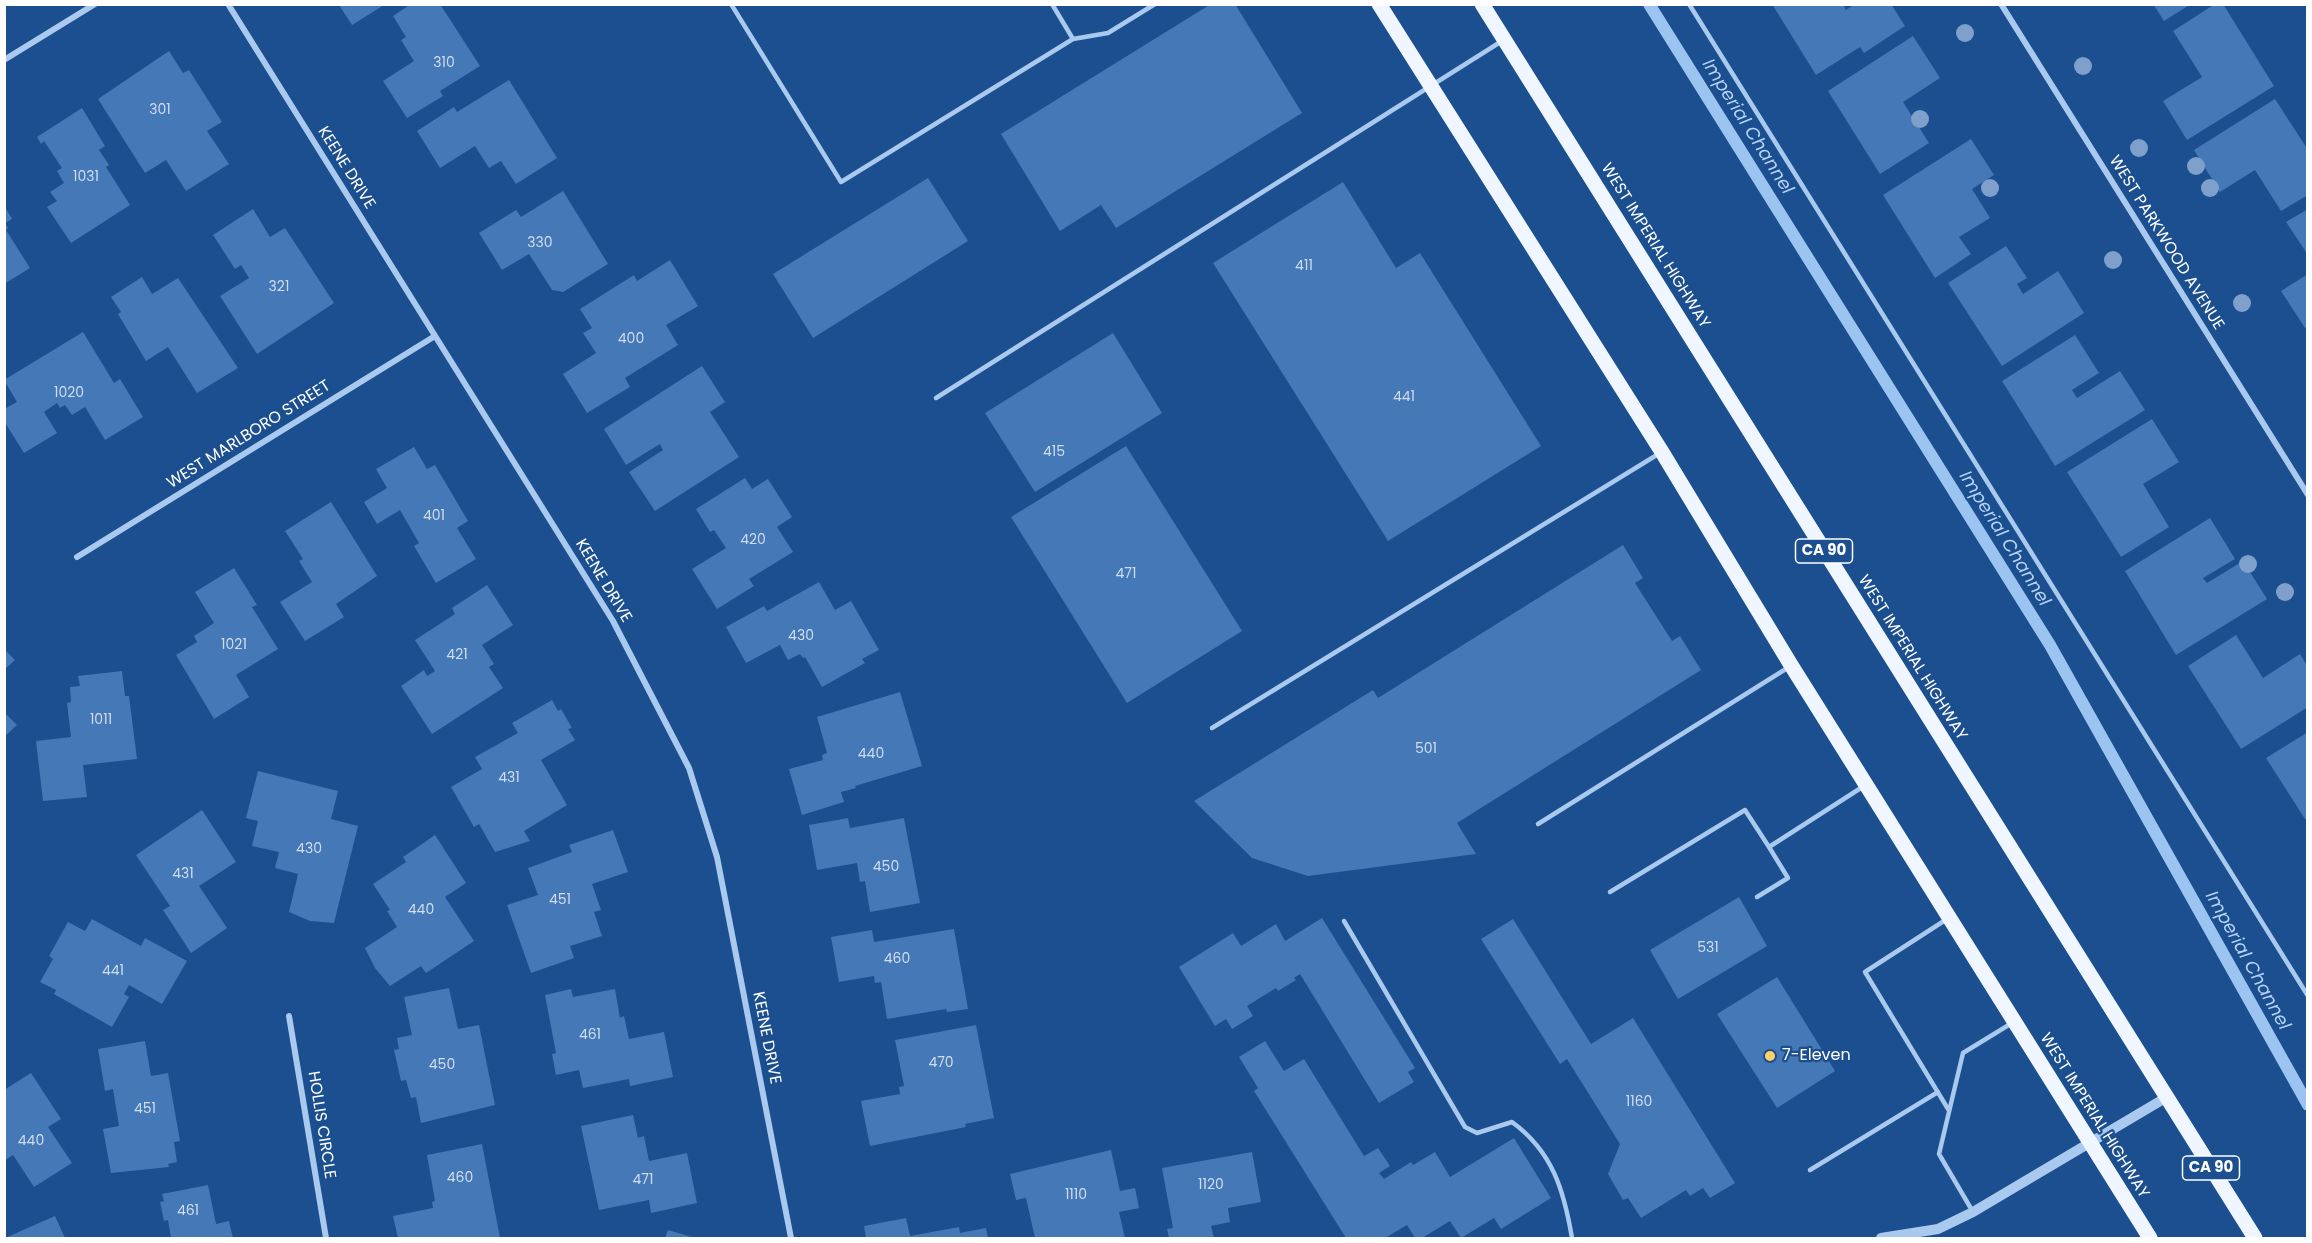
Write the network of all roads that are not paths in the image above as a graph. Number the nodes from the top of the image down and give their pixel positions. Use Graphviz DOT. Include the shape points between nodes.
graph roads {
  1 [pos="95,4"];
  2 [pos="228,4"];
  3 [pos="731,4"];
  4 [pos="1052,4"];
  5 [pos="1155,4"];
  6 [pos="1379,4"];
  7 [pos="1482,4"];
  8 [pos="1689,4"];
  9 [pos="2001,4"];
  10 [pos="1073,39"];
  11 [pos="1504,39"];
  12 [pos="4,60"];
  13 [pos="1429,87"];
  14 [pos="435,336"];
  15 [pos="936,398"];
  16 [pos="1662,452"];
  17 [pos="2307,495"];
  18 [pos="76,557"];
  19 [pos="1791,665"];
  20 [pos="1212,728"];
  21 [pos="1866,784"];
  22 [pos="1538,824"];
  23 [pos="1769,847"];
  24 [pos="1610,892"];
  25 [pos="1757,897"];
  26 [pos="1949,918"];
  27 [pos="1344,921"];
  28 [pos="2307,996"];
  29 [pos="289,1016"];
  30 [pos="2014,1022"];
  31 [pos="1938,1092"];
  32 [pos="2166,1097"];
  33 [pos="1948,1109"];
  34 [pos="2090,1144"];
  35 [pos="1810,1170"];
  36 [pos="1973,1212"];
  37 [pos="1940,1234"];
  38 [pos="326,1239"];
  39 [pos="791,1239"];
  40 [pos="1572,1239"];
  41 [pos="1881,1239"];
  42 [pos="2150,1239"];
  43 [pos="2256,1239"];
  1 -- 12 [label="street"];
  2 -- 14 [label="street, KEENE DRIVE"];
  3 -- 10 [label="lane" via="841,182"];
  4 -- 10 [label="lane"];
  5 -- 10 [label="lane" via="1108,33"];
  6 -- 13 [label="main road, WEST IMPERIAL HIGHWAY"];
  7 -- 11 [label="main road, WEST IMPERIAL HIGHWAY / CA 90"];
  8 -- 28 [label="lane"];
  9 -- 17 [label="street, WEST PARKWOOD AVENUE"];
  11 -- 13 [label="lane"];
  11 -- 32 [label="main road, WEST IMPERIAL HIGHWAY / CA 90"];
  13 -- 15 [label="lane"];
  13 -- 16 [label="main road, WEST IMPERIAL HIGHWAY"];
  14 -- 18 [label="street, WEST MARLBORO STREET"];
  14 -- 39 [label="street, KEENE DRIVE" via="613,621 689,768 717,857"];
  16 -- 19 [label="main road, WEST IMPERIAL HIGHWAY"];
  16 -- 20 [label="lane"];
  19 -- 21 [label="main road, WEST IMPERIAL HIGHWAY"];
  19 -- 22 [label="lane"];
  21 -- 23 [label="lane"];
  21 -- 26 [label="main road, WEST IMPERIAL HIGHWAY"];
  23 -- 24 [label="lane" via="1745,810"];
  23 -- 25 [label="lane" via="1788,878"];
  26 -- 30 [label="main road, WEST IMPERIAL HIGHWAY"];
  26 -- 31 [label="lane" via="1865,972"];
  27 -- 40 [label="lane" via="1465,1127 1477,1133 1512,1122 1542,1152 1565,1194"];
  29 -- 38 [label="street, HOLLIS CIRCLE"];
  30 -- 33 [label="lane" via="1963,1053"];
  30 -- 34 [label="main road, WEST IMPERIAL HIGHWAY"];
  31 -- 33 [label="lane"];
  31 -- 35 [label="lane"];
  32 -- 34 [label="street"];
  32 -- 43 [label="main road, WEST IMPERIAL HIGHWAY / CA 90"];
  33 -- 36 [label="lane" via="1939,1154"];
  34 -- 36 [label="street"];
  34 -- 42 [label="main road, WEST IMPERIAL HIGHWAY"];
  36 -- 37 [label="street"];
  37 -- 41 [label="street"];
}
